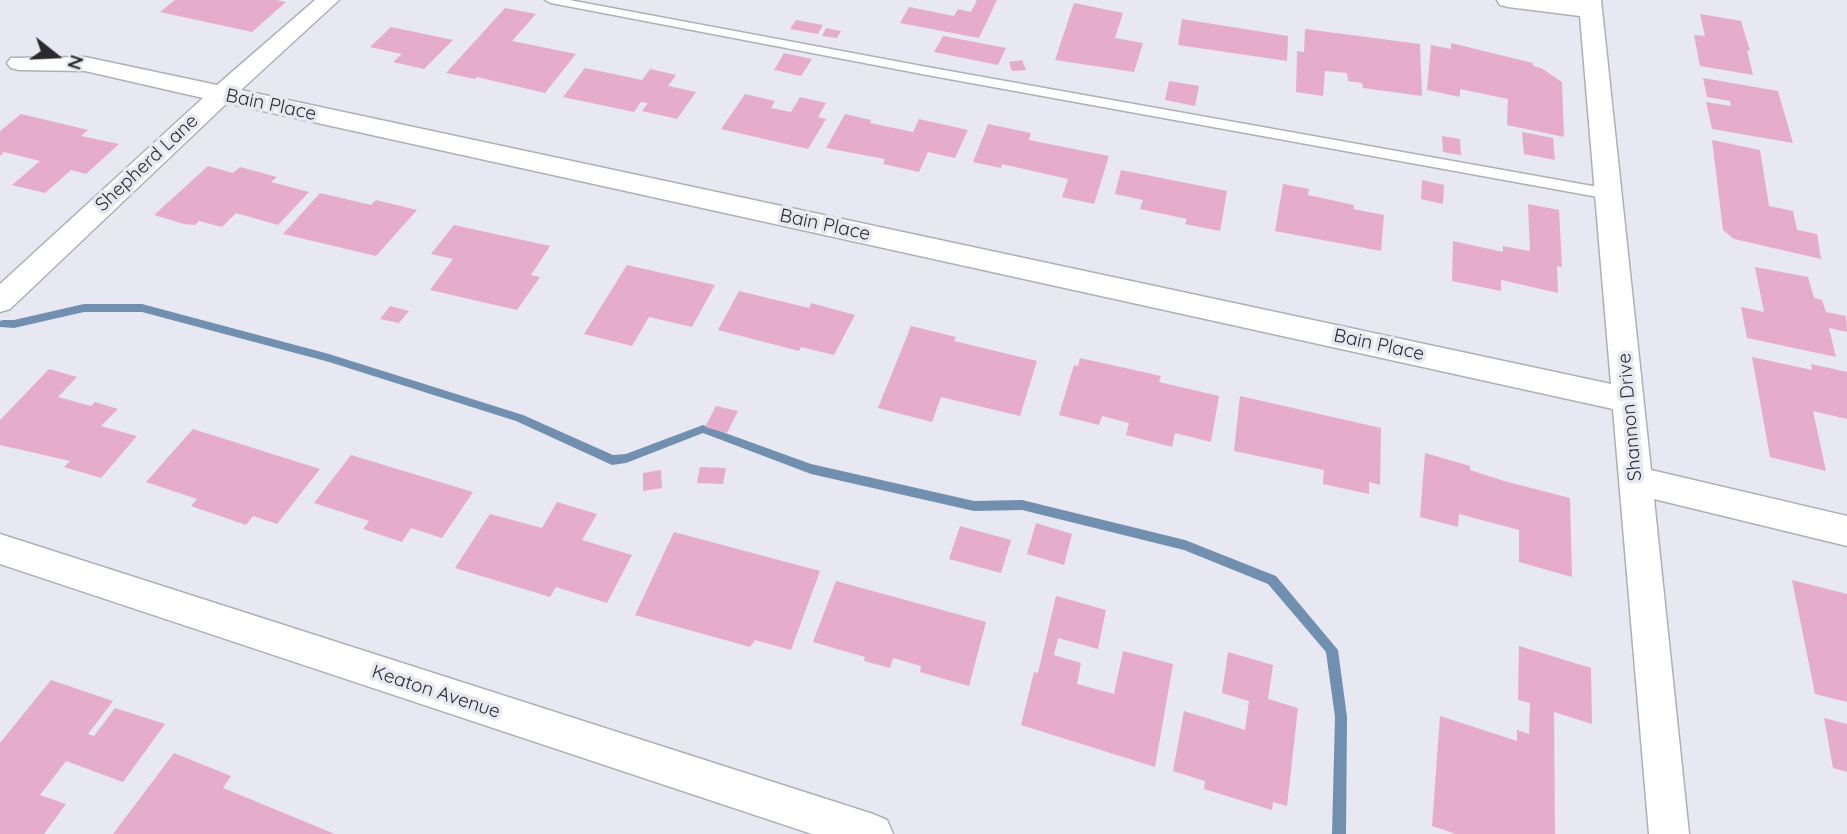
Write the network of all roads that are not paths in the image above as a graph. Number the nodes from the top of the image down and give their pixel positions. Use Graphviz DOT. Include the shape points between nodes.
graph roads {
  1 [pos="328,0"];
  2 [pos="551,0"];
  3 [pos="1508,0"];
  4 [pos="1590,5"];
  5 [pos="19,63"];
  6 [pos="222,94"];
  7 [pos="1609,194"];
  8 [pos="0,301"];
  9 [pos="1629,400"];
  10 [pos="1636,481"];
  11 [pos="1847,531"];
  12 [pos="0,549"];
  13 [pos="873,834"];
  14 [pos="1669,834"];
  1 -- 6 [label="street, Shepherd Lane"];
  2 -- 7 [label="lane"];
  3 -- 4 [label="street"];
  4 -- 7 [label="street, Shannon Drive"];
  5 -- 6 [label="street, Bain Place" via="85,64"];
  6 -- 8 [label="street, Shepherd Lane"];
  6 -- 9 [label="street, Bain Place"];
  7 -- 9 [label="street, Shannon Drive"];
  9 -- 10 [label="street, Shannon Drive"];
  10 -- 11 [label="street"];
  10 -- 14 [label="street, Shannon Drive"];
  12 -- 13 [label="street, Keaton Avenue"];
}
